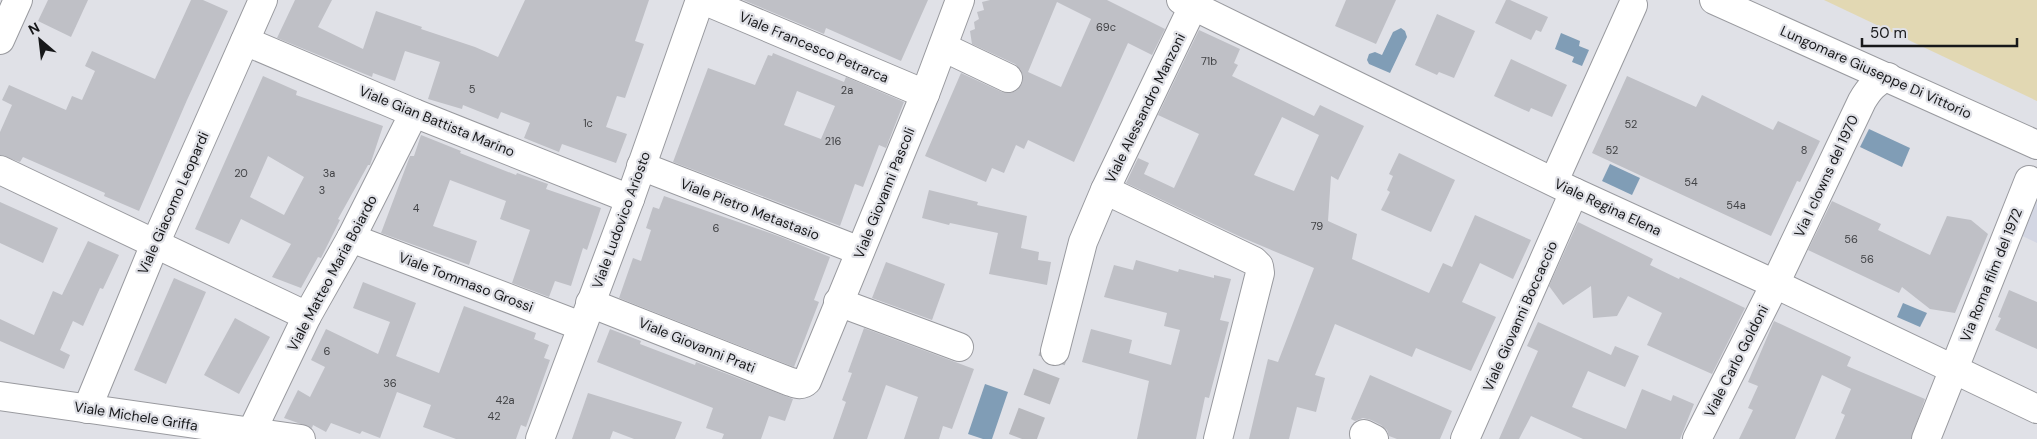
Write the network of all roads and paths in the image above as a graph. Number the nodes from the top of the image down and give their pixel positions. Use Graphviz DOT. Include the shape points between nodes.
graph roads {
  1 [pos="18,0"];
  2 [pos="262,0"];
  3 [pos="702,0"];
  4 [pos="960,0"];
  5 [pos="1714,0"];
  6 [pos="1190,2"];
  7 [pos="1633,5"];
  8 [pos="0,40"];
  9 [pos="245,41"];
  10 [pos="943,47"];
  11 [pos="1888,77"];
  12 [pos="1008,78"];
  13 [pos="925,94"];
  14 [pos="414,113"];
  15 [pos="2037,145"];
  16 [pos="641,166"];
  17 [pos="0,170"];
  18 [pos="2029,180"];
  19 [pos="1564,187"];
  20 [pos="1105,190"];
  21 [pos="630,199"];
  22 [pos="351,238"];
  23 [pos="154,244"];
  24 [pos="860,251"];
  25 [pos="1775,284"];
  26 [pos="838,302"];
  27 [pos="586,314"];
  28 [pos="308,316"];
  29 [pos="959,347"];
  30 [pos="1055,351"];
  31 [pos="1954,370"];
  32 [pos="804,384"];
  33 [pos="0,396"];
  34 [pos="87,409"];
  35 [pos="2037,409"];
  36 [pos="251,433"];
  37 [pos="301,439"];
  38 [pos="540,439"];
  39 [pos="1218,439"];
  40 [pos="1465,439"];
  41 [pos="1697,439"];
  42 [pos="1926,439"];
  1 -- 8 [label="street"];
  2 -- 9 [label="street, Viale Giacomo Leopardi"];
  3 -- 13 [label="street, Viale Francesco Petrarca"];
  3 -- 16 [label="street, Viale Ludovico Ariosto"];
  4 -- 10 [label="street, Viale Giovanni Pascoli"];
  5 -- 11 [label="street, Lungomare Giuseppe Di Vittorio"];
  6 -- 19 [label="street, Viale Regina Elena"];
  6 -- 20 [label="street, Viale Alessandro Manzoni"];
  7 -- 19 [label="street, Viale Giovanni Boccaccio"];
  9 -- 14 [label="street, Viale Gian Battista Marino"];
  9 -- 23 [label="street, Viale Giacomo Leopardi"];
  10 -- 12 [label="street"];
  10 -- 13 [label="street, Viale Giovanni Pascoli"];
  11 -- 15 [label="street, Lungomare Giuseppe Di Vittorio"];
  11 -- 25 [label="street, Via I clowns del 1970" via="1869,89 1862,101"];
  13 -- 24 [label="street, Viale Giovanni Pascoli"];
  14 -- 21 [label="street, Viale Gian Battista Marino"];
  14 -- 22 [label="street, Viale Matteo Maria Boiardo"];
  16 -- 21 [label="street, Viale Ludovico Ariosto"];
  16 -- 24 [label="street, Viale Pietro Metastasio"];
  17 -- 23 [label="street"];
  18 -- 31 [label="street, Via Roma film del 1972" via="2008,207"];
  19 -- 25 [label="street, Viale Regina Elena" via="1639,210"];
  19 -- 40 [label="street, Viale Giovanni Boccaccio"];
  20 -- 30 [label="street" via="1083,242"];
  20 -- 39 [label="street, Viale Alessandro Manzoni" via="1260,266"];
  21 -- 27 [label="street, Viale Ludovico Ariosto"];
  22 -- 27 [label="street, Viale Tommaso Grossi"];
  22 -- 28 [label="street, Viale Matteo Maria Boiardo"];
  23 -- 28 [label="street"];
  23 -- 34 [label="street, Viale Giacomo Leopardi"];
  24 -- 26 [label="street, Viale Giovanni Pascoli"];
  25 -- 31 [label="street, Viale Regina Elena"];
  25 -- 41 [label="street, Viale Carlo Goldoni"];
  26 -- 29 [label="street"];
  26 -- 32 [label="street, Viale Giovanni Pascoli"];
  27 -- 32 [label="street, Viale Giovanni Prati"];
  27 -- 38 [label="street, Viale Ludovico Ariosto"];
  28 -- 36 [label="street, Viale Matteo Maria Boiardo"];
  31 -- 35 [label="street, Viale Regina Elena"];
  31 -- 42 [label="street, Via Roma film del 1972"];
  33 -- 34 [label="street, Viale Michele Griffa"];
  34 -- 36 [label="street, Viale Michele Griffa"];
  36 -- 37 [label="street, Viale Michele Griffa"];
}
